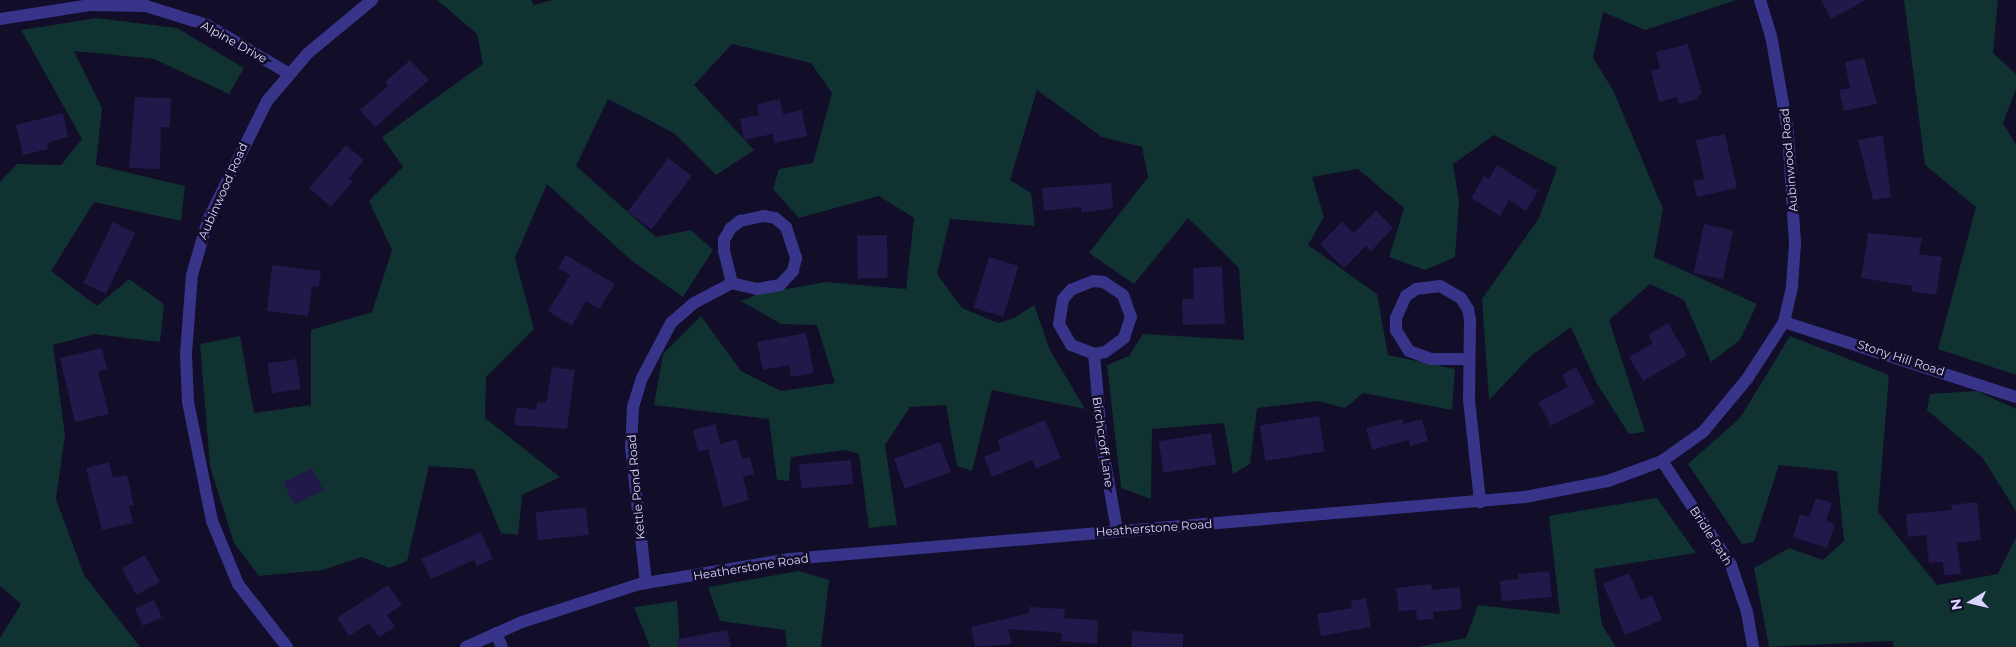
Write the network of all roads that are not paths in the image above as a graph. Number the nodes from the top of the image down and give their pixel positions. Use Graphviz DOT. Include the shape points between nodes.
graph roads {
  1 [pos="372,0"];
  2 [pos="1760,0"];
  3 [pos="0,19"];
  4 [pos="288,73"];
  5 [pos="732,283"];
  6 [pos="1784,322"];
  7 [pos="1094,354"];
  8 [pos="1469,359"];
  9 [pos="2016,397"];
  10 [pos="1662,461"];
  11 [pos="1480,502"];
  12 [pos="1117,530"];
  13 [pos="646,583"];
  14 [pos="496,633"];
  15 [pos="287,647"];
  16 [pos="466,647"];
  17 [pos="502,647"];
  18 [pos="1753,647"];
  1 -- 4 [label="street, Aubinwood Road"];
  2 -- 6 [label="street, Aubinwood Road" via="1780,80 1796,244"];
  3 -- 4 [label="street, Alpine Drive" via="82,6 146,6 207,25"];
  4 -- 15 [label="street, Aubinwood Road" via="250,132 208,220 192,275 186,354 191,422 212,521 238,584"];
  5 -- 5 [label="street" via="724,246 730,229 740,221 763,216 775,218 786,227 796,258 793,270 780,285 757,289"];
  5 -- 13 [label="street, Kettle Pond Road" via="694,304 671,323 654,350 637,392 631,448"];
  6 -- 9 [label="street, Stony Hill Road"];
  6 -- 10 [label="street, Heatherstone Road" via="1747,379 1703,432"];
  7 -- 7 [label="street" via="1071,345 1059,324 1063,299 1071,290 1092,281 1104,282 1119,291 1129,305 1131,317 1124,338 1106,352"];
  7 -- 12 [label="street, Birchcroff Lane" via="1102,445"];
  8 -- 8 [label="street" via="1470,320 1461,298 1440,286 1428,285 1406,296 1396,318 1396,330 1409,351 1431,359"];
  8 -- 11 [label="street" via="1471,436"];
  10 -- 11 [label="street, Heatherstone Road" via="1640,471 1570,490"];
  10 -- 18 [label="street, Bridle Path" via="1731,565 1747,612"];
  11 -- 12 [label="street, Heatherstone Road"];
  12 -- 13 [label="street, Heatherstone Road" via="790,559"];
  13 -- 14 [label="street, Heatherstone Road" via="596,597"];
  14 -- 16 [label="street, Heatherstone Road"];
  14 -- 17 [label="street"];
}
